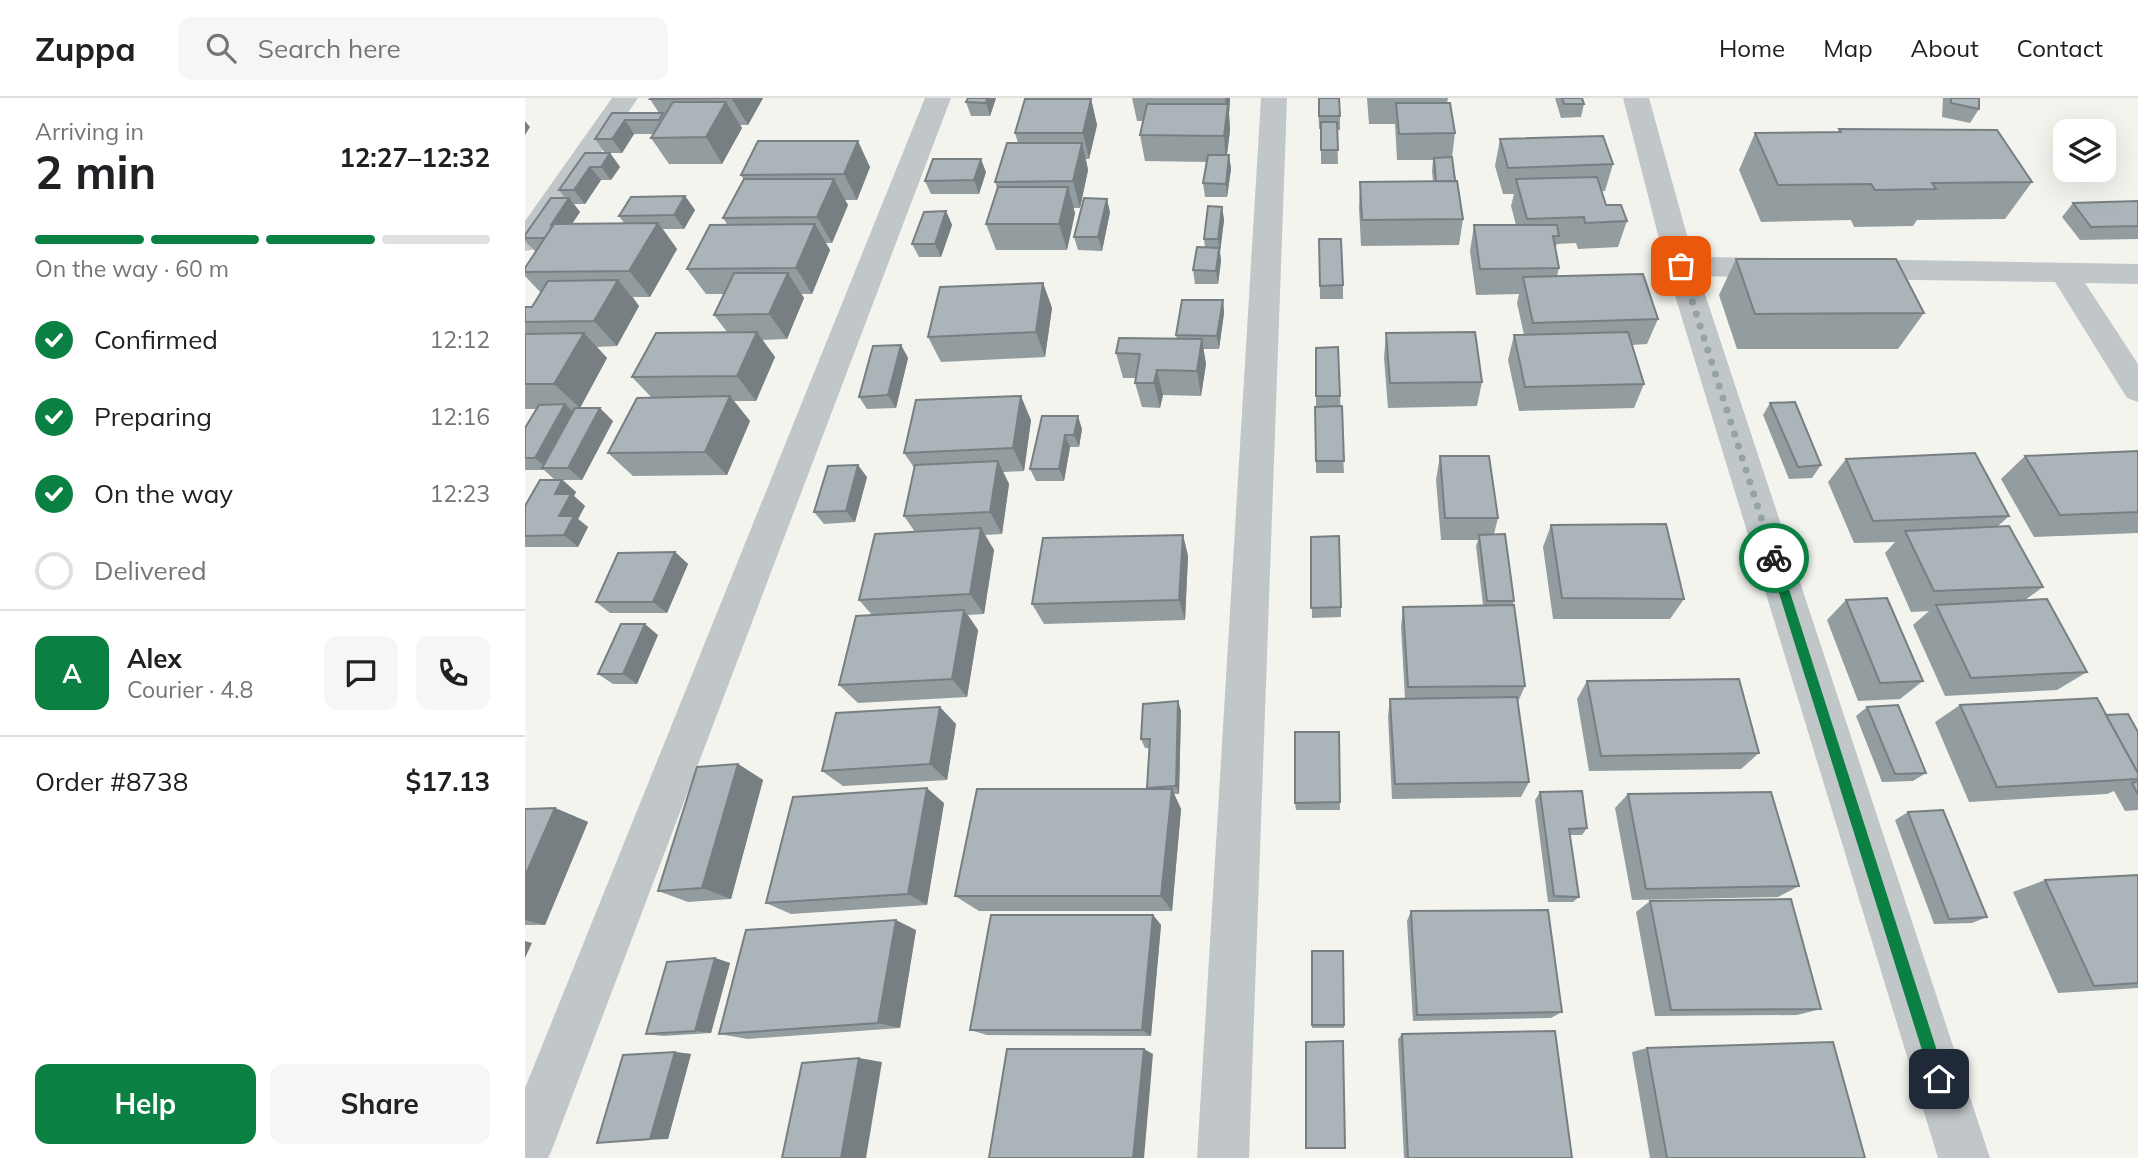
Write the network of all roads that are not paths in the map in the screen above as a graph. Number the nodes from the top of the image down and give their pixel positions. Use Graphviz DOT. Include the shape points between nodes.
graph roads {
  1 [pos="625,98"];
  2 [pos="937,98"];
  3 [pos="1274,98"];
  4 [pos="1636,98"];
  5 [pos="525,242"];
  6 [pos="1681,266"];
  7 [pos="2064,273"];
  8 [pos="2138,274"];
  9 [pos="2138,390"];
  10 [pos="525,1152"];
  11 [pos="1223,1158"];
  12 [pos="1964,1158"];
  1 -- 5 [label="street"];
  2 -- 10 [label="street"];
  3 -- 11 [label="street"];
  4 -- 6 [label="street"];
  6 -- 7 [label="street"];
  6 -- 12 [label="street"];
  7 -- 8 [label="street"];
  7 -- 9 [label="street"];
}
